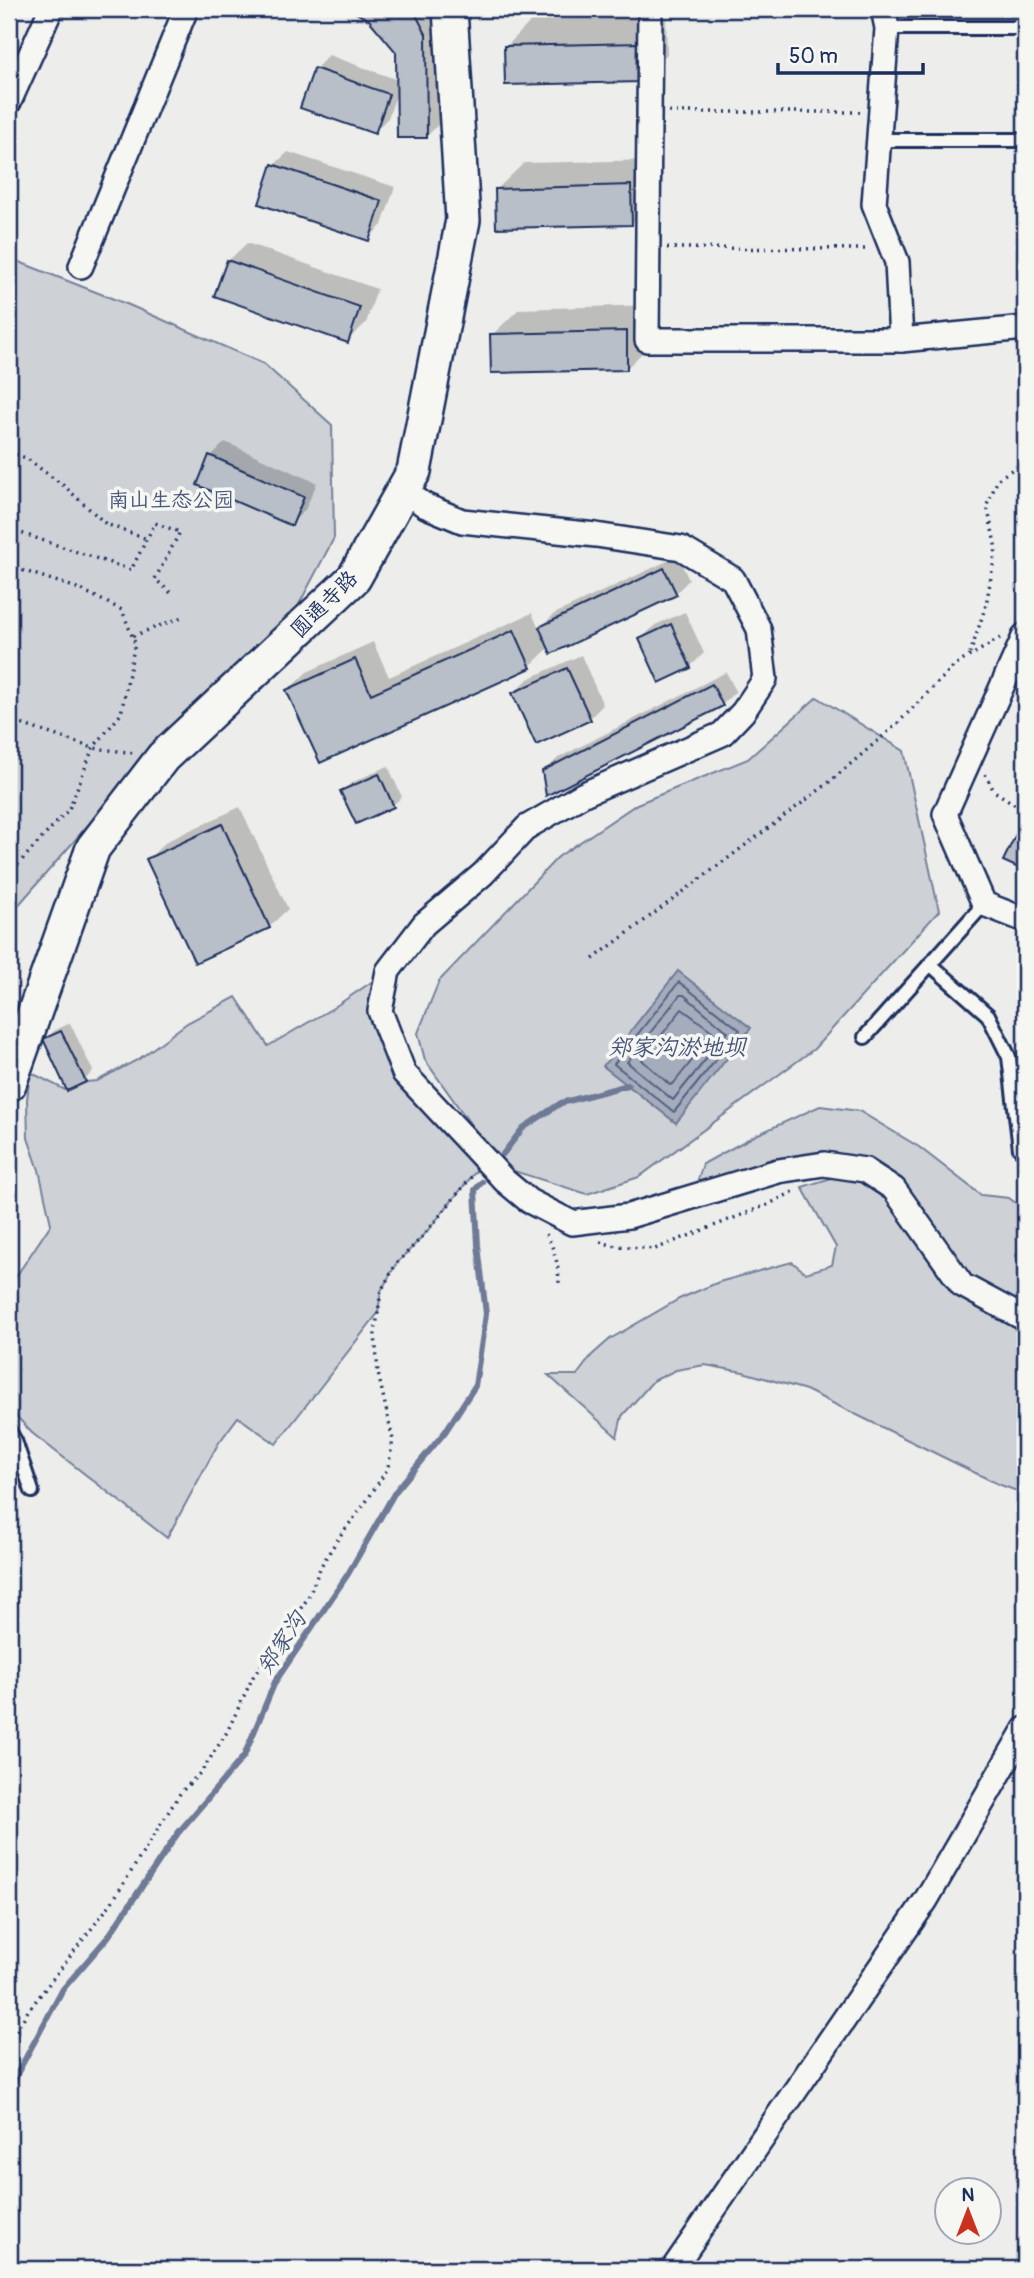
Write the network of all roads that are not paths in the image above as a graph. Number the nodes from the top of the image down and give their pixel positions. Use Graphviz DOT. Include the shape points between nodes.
graph roads {
  1 [pos="51,9"];
  2 [pos="187,9"];
  3 [pos="450,9"];
  4 [pos="650,9"];
  5 [pos="885,18"];
  6 [pos="1025,28"];
  7 [pos="9,102"];
  8 [pos="879,140"];
  9 [pos="1025,140"];
  10 [pos="81,266"];
  11 [pos="1025,328"];
  12 [pos="901,340"];
  13 [pos="403,490"];
  14 [pos="1014,636"];
  15 [pos="984,904"];
  16 [pos="1025,920"];
  17 [pos="930,964"];
  18 [pos="865,1037"];
  19 [pos="9,1084"];
  20 [pos="1020,1149"];
  21 [pos="1025,1319"];
  22 [pos="9,1431"];
  23 [pos="32,1491"];
  24 [pos="1025,1729"];
  25 [pos="673,2269"];
  1 -- 7 [label="street"];
  2 -- 10 [label="street"];
  3 -- 13 [label="street, 圆通寺路" via="463,220 414,471"];
  4 -- 12 [label="street" via="647,340"];
  5 -- 6 [label="lane"];
  5 -- 8 [label="street"];
  8 -- 9 [label="lane"];
  8 -- 12 [label="street" via="874,204 897,262"];
  11 -- 12 [label="street"];
  13 -- 19 [label="street, 圆通寺路" via="354,578 163,757 93,848"];
  13 -- 21 [label="street" via="462,521 681,548 733,579 759,629 765,678 722,734 584,794 527,827 483,874 424,924 388,971 380,1011 404,1073 529,1201 572,1223 629,1216 778,1171 824,1164 865,1170 894,1189 962,1286"];
  14 -- 15 [label="street" via="974,750 945,814"];
  15 -- 16 [label="street"];
  15 -- 17 [label="lane"];
  17 -- 18 [label="lane"];
  17 -- 20 [label="lane" via="988,1015 1009,1057"];
  22 -- 23 [label="lane"];
  24 -- 25 [label="street" via="926,1900"];
}
